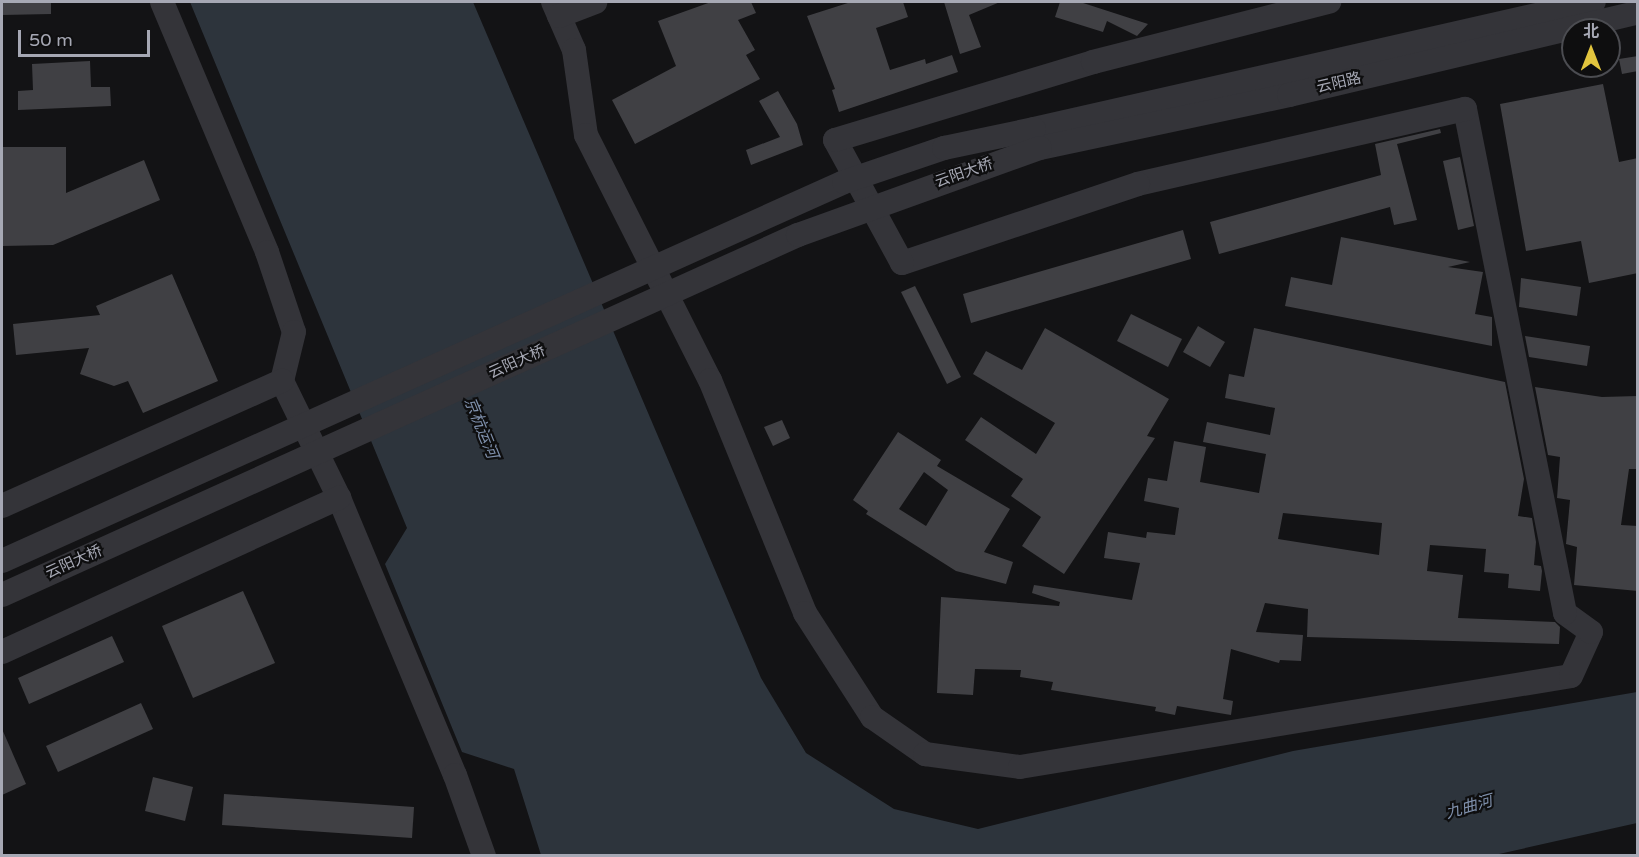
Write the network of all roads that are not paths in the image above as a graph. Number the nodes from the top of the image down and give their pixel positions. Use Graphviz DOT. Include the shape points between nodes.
graph roads {
  1 [pos="162,2"];
  2 [pos="595,2"];
  3 [pos="1594,2"];
  4 [pos="1318,3"];
  5 [pos="556,9"];
  6 [pos="1637,13"];
  7 [pos="1037,138"];
  8 [pos="282,381"];
  9 [pos="339,498"];
  10 [pos="2,506"];
  11 [pos="2,561"];
  12 [pos="2,595"];
  13 [pos="2,652"];
  14 [pos="484,855"];
  1 -- 8 [label="street" via="267,252 294,332"];
  2 -- 5 [label="street"];
  3 -- 7 [label="street, 云阳路"];
  4 -- 5 [label="street" via="1093,62 835,140 902,263 1137,184 1465,109 1565,613 1591,632 1571,676 1020,767 925,754 873,717 805,613 710,380 586,135 574,50"];
  6 -- 7 [label="street, 云阳路" via="1289,95"];
  7 -- 11 [label="street, 云阳大桥, bridge" via="944,148 844,182"];
  7 -- 12 [label="street, 云阳大桥, bridge" via="798,234"];
  8 -- 9 [label="street"];
  8 -- 10 [label="street"];
  9 -- 13 [label="street"];
  9 -- 14 [label="street" via="455,775"];
}
